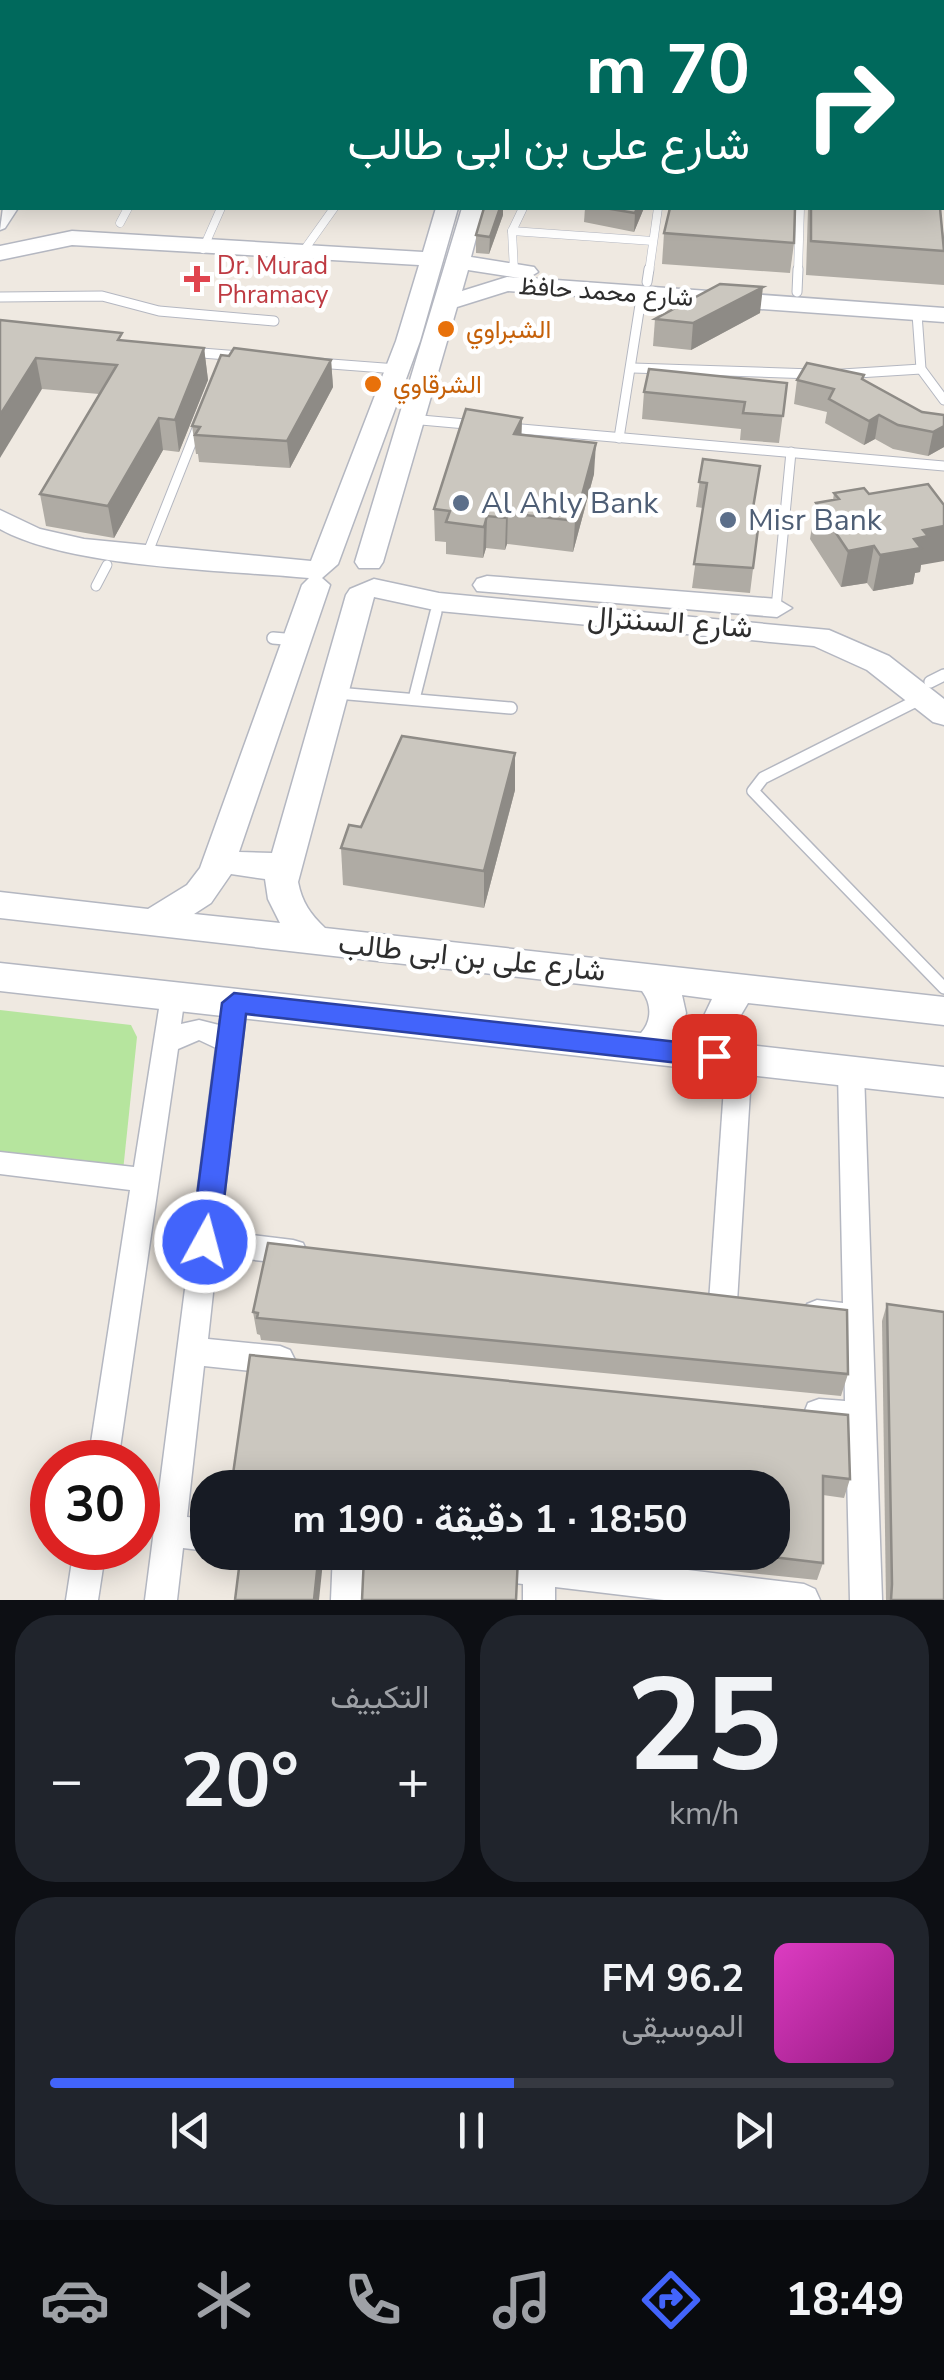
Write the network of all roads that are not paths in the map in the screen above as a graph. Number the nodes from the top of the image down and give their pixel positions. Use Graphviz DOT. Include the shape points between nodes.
graph roads {
  1 [pos="127,210"];
  2 [pos="220,210"];
  3 [pos="333,210"];
  4 [pos="522,210"];
  5 [pos="658,210"];
  6 [pos="800,210"];
  7 [pos="457,217"];
  8 [pos="120,223"];
  9 [pos="512,231"];
  10 [pos="653,241"];
  11 [pos="203,249"];
  12 [pos="132,250"];
  13 [pos="0,253"];
  14 [pos="302,253"];
  15 [pos="460,262"];
  16 [pos="0,264"];
  17 [pos="429,270"];
  18 [pos="514,271"];
  19 [pos="644,287"];
  20 [pos="797,292"];
  21 [pos="0,297"];
  22 [pos="450,302"];
  23 [pos="944,302"];
  24 [pos="917,307"];
  25 [pos="944,316"];
  26 [pos="274,321"];
  27 [pos="167,351"];
  28 [pos="226,355"];
  29 [pos="245,357"];
  30 [pos="302,361"];
  31 [pos="633,368"];
  32 [pos="922,368"];
  33 [pos="410,370"];
  34 [pos="219,373"];
  35 [pos="944,400"];
  36 [pos="205,409"];
  37 [pos="410,419"];
  38 [pos="486,426"];
  39 [pos="505,428"];
  40 [pos="620,438"];
  41 [pos="790,452"];
  42 [pos="944,466"];
  43 [pos="0,518"];
  44 [pos="0,541"];
  45 [pos="148,552"];
  46 [pos="226,569"];
  47 [pos="318,576"];
  48 [pos="371,580"];
  49 [pos="450,596"];
  50 [pos="776,608"];
  51 [pos="712,614"];
  52 [pos="333,692"];
  53 [pos="937,692"];
  54 [pos="414,699"];
  55 [pos="510,708"];
  56 [pos="219,858"];
  57 [pos="286,864"];
  58 [pos="0,904"];
  59 [pos="155,920"];
  60 [pos="314,939"];
  61 [pos="0,976"];
  62 [pos="651,977"];
  63 [pos="744,987"];
  64 [pos="944,988"];
  65 [pos="174,996"];
  66 [pos="234,1003"];
  67 [pos="944,1011"];
  68 [pos="166,1043"];
  69 [pos="229,1044"];
  70 [pos="650,1049"];
  71 [pos="739,1059"];
  72 [pos="851,1072"];
  73 [pos="944,1082"];
  74 [pos="0,1163"];
  75 [pos="146,1180"];
  76 [pos="205,1242"];
  77 [pos="314,1255"];
  78 [pos="687,1298"];
  79 [pos="781,1309"];
  80 [pos="858,1318"];
  81 [pos="192,1351"];
  82 [pos="310,1363"];
  83 [pos="782,1409"];
  84 [pos="861,1417"];
  85 [pos="106,1440"];
  86 [pos="170,1531"];
  87 [pos="190,1533"];
  88 [pos="87,1570"];
  89 [pos="349,1570"];
  90 [pos="472,1570"];
  91 [pos="539,1584"];
  92 [pos="82,1600"];
  93 [pos="162,1600"];
  94 [pos="347,1600"];
  95 [pos="804,1600"];
  96 [pos="866,1600"];
  1 -- 8 [label="lane"];
  2 -- 11 [label="lane"];
  3 -- 14 [label="lane"];
  4 -- 9 [label="lane"];
  5 -- 10 [label="lane"];
  6 -- 20 [label="lane"];
  7 -- 15 [label="street"];
  7 -- 17 [label="street"];
  9 -- 10 [label="lane"];
  9 -- 18 [label="lane"];
  10 -- 19 [label="lane"];
  11 -- 12 [label="street"];
  11 -- 14 [label="street"];
  12 -- 13 [label="street" via="72,238"];
  12 -- 16 [label="street" via="52,252"];
  12 -- 17 [label="street"];
  14 -- 17 [label="street"];
  15 -- 18 [label="street, شارع محمد حافظ"];
  15 -- 22 [label="street"];
  17 -- 33 [label="street"];
  18 -- 19 [label="street, شارع محمد حافظ"];
  19 -- 20 [label="street, شارع محمد حافظ"];
  19 -- 22 [label="street, شارع محمد حافظ" via="507,284"];
  19 -- 24 [label="street, شارع محمد حافظ"];
  19 -- 31 [label="lane"];
  20 -- 24 [label="street, شارع محمد حافظ"];
  21 -- 26 [label="lane" via="102,296 148,310"];
  22 -- 33 [label="street"];
  23 -- 24 [label="street, شارع محمد حافظ"];
  24 -- 25 [label="street, شارع محمد حافظ"];
  24 -- 32 [label="lane"];
  27 -- 28 [label="lane"];
  28 -- 29 [label="lane"];
  28 -- 34 [label="lane"];
  30 -- 33 [label="lane"];
  31 -- 32 [label="lane" via="778,375"];
  31 -- 40 [label="lane"];
  32 -- 35 [label="lane"];
  33 -- 37 [label="street"];
  33 -- 47 [label="street"];
  36 -- 45 [label="lane"];
  37 -- 38 [label="lane"];
  37 -- 48 [label="street"];
  39 -- 40 [label="lane"];
  40 -- 41 [label="lane"];
  41 -- 42 [label="lane"];
  41 -- 50 [label="lane"];
  43 -- 45 [label="street" via="56,543"];
  44 -- 46 [label="street" via="102,575"];
  45 -- 46 [label="street"];
  46 -- 47 [label="street"];
  47 -- 48 [label="street" via="336,596"];
  47 -- 48 [label="street" via="349,557"];
  47 -- 56 [label="street" via="285,639"];
  48 -- 49 [label="street, شارع السنترال"];
  48 -- 52 [label="street"];
  49 -- 51 [label="street, شارع السنترال"];
  49 -- 54 [label="lane"];
  50 -- 51 [label="street, شارع السنترال"];
  50 -- 53 [label="street, شارع السنترال" via="848,626"];
  51 -- 53 [label="street, شارع السنترال" via="819,637"];
  52 -- 54 [label="lane"];
  52 -- 57 [label="street"];
  53 -- 64 [label="lane" via="763,778 754,790"];
  54 -- 55 [label="lane"];
  56 -- 57 [label="street" via="253,868"];
  56 -- 59 [label="street" via="200,894"];
  57 -- 60 [label="street" via="284,902"];
  58 -- 59 [label="street, شارع على بن ابى طالب"];
  59 -- 60 [label="street, شارع على بن ابى طالب"];
  60 -- 62 [label="street, شارع على بن ابى طالب"];
  61 -- 65 [label="street"];
  62 -- 63 [label="street, شارع على بن ابى طالب"];
  62 -- 70 [label="street" via="669,1014"];
  63 -- 67 [label="street, شارع على بن ابى طالب"];
  63 -- 71 [label="street" via="720,1020"];
  65 -- 66 [label="street"];
  65 -- 68 [label="street"];
  66 -- 69 [label="street"];
  66 -- 70 [label="street"];
  68 -- 69 [label="street" via="200,1028 218,1032"];
  68 -- 75 [label="street"];
  69 -- 76 [label="street"];
  70 -- 71 [label="street"];
  71 -- 72 [label="street"];
  71 -- 78 [label="street" via="733,1304"];
  72 -- 73 [label="street"];
  72 -- 80 [label="street"];
  74 -- 75 [label="street"];
  75 -- 85 [label="street"];
  76 -- 77 [label="street"];
  76 -- 81 [label="street"];
  79 -- 80 [label="street"];
  80 -- 84 [label="street"];
  81 -- 82 [label="street"];
  81 -- 86 [label="street"];
  83 -- 84 [label="street"];
  84 -- 96 [label="street"];
  86 -- 87 [label="street"];
  86 -- 93 [label="street"];
  88 -- 92 [label="street"];
  89 -- 94 [label="street"];
  90 -- 91 [label="street"];
  91 -- 95 [label="street"];
}
